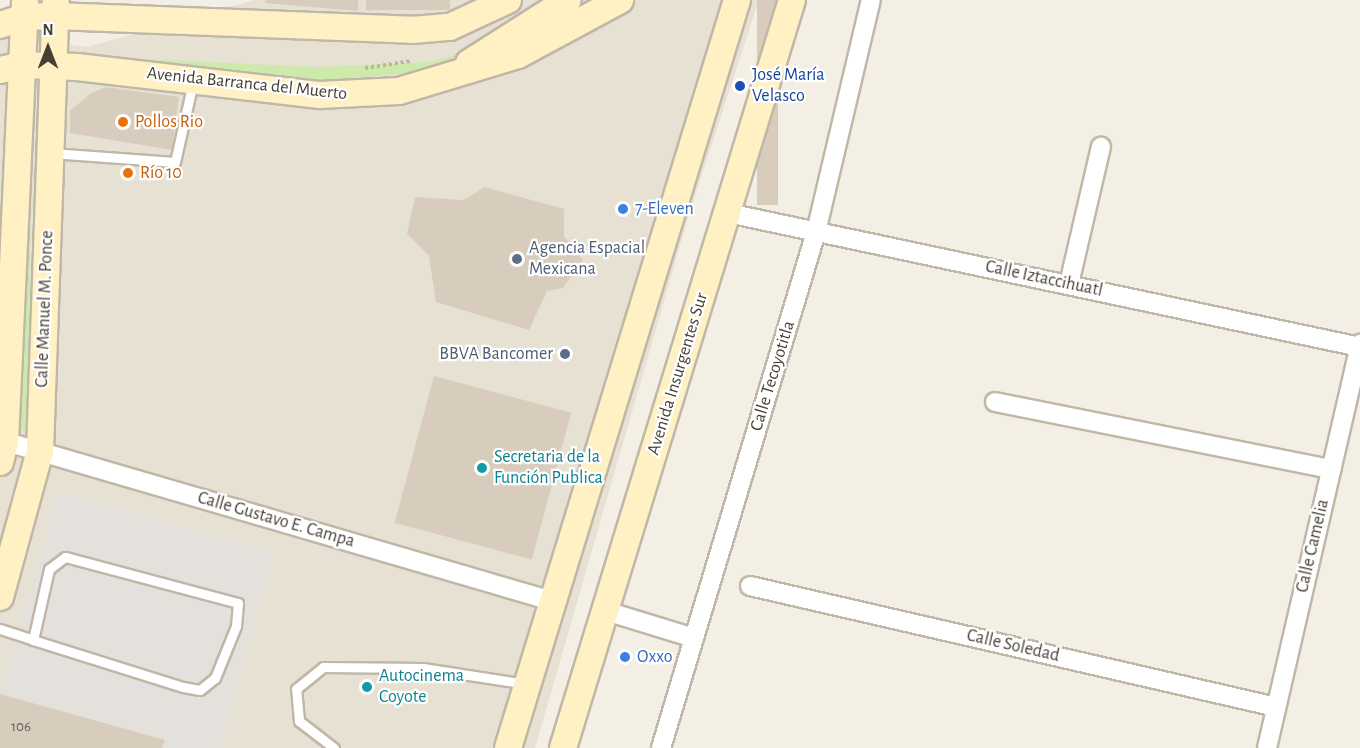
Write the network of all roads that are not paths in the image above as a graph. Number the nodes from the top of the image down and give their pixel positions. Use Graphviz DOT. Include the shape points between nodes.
graph roads {
  1 [pos="508,0"];
  2 [pos="568,0"];
  3 [pos="620,0"];
  4 [pos="737,0"];
  5 [pos="792,0"];
  6 [pos="871,0"];
  7 [pos="60,5"];
  8 [pos="25,8"];
  9 [pos="0,25"];
  10 [pos="52,65"];
  11 [pos="11,68"];
  12 [pos="193,79"];
  13 [pos="451,79"];
  14 [pos="1101,147"];
  15 [pos="50,153"];
  16 [pos="728,213"];
  17 [pos="816,232"];
  18 [pos="1069,284"];
  19 [pos="1360,346"];
  20 [pos="995,402"];
  21 [pos="2,448"];
  22 [pos="40,451"];
  23 [pos="1331,469"];
  24 [pos="750,586"];
  25 [pos="0,597"];
  26 [pos="552,601"];
  27 [pos="606,611"];
  28 [pos="0,629"];
  29 [pos="694,638"];
  30 [pos="33,640"];
  31 [pos="527,685"];
  32 [pos="1276,707"];
  33 [pos="334,748"];
  34 [pos="508,748"];
  35 [pos="563,748"];
  36 [pos="661,748"];
  37 [pos="1267,748"];
  1 -- 7 [label="main road" via="450,27 412,30 113,19"];
  2 -- 13 [label="main road" via="483,52"];
  3 -- 13 [label="main road, Avenida Barranca del Muerto" via="518,56"];
  4 -- 26 [label="main road"];
  5 -- 16 [label="main road, Avenida Insurgentes Sur"];
  6 -- 17 [label="street, Calle Tecoyotitla"];
  7 -- 8 [label="main road"];
  7 -- 10 [label="main road, Calle Manuel M. Ponce"];
  8 -- 9 [label="main road"];
  8 -- 11 [label="main road, Calle Manuel M. Ponce"];
  10 -- 11 [label="main road, Avenida Barranca del Muerto"];
  10 -- 12 [label="main road, Avenida Barranca del Muerto"];
  10 -- 15 [label="main road, Calle Manuel M. Ponce"];
  11 -- 21 [label="main road, Calle Manuel M. Ponce"];
  12 -- 13 [label="main road, Avenida Barranca del Muerto" via="359,95"];
  12 -- 15 [label="lane" via="175,162"];
  14 -- 18 [label="street"];
  15 -- 22 [label="main road, Calle Manuel M. Ponce"];
  16 -- 17 [label="street, Calle Iztaccihuatl"];
  16 -- 27 [label="main road, Avenida Insurgentes Sur"];
  17 -- 18 [label="street, Calle Iztaccihuatl"];
  17 -- 29 [label="street, Calle Tecoyotitla"];
  18 -- 19 [label="street, Calle Iztaccihuatl"];
  19 -- 23 [label="street, Calle Camelia"];
  20 -- 23 [label="street"];
  21 -- 22 [label="street, Calle Gustavo E. Campa"];
  22 -- 25 [label="main road, Calle Manuel M. Ponce"];
  22 -- 26 [label="street, Calle Gustavo E. Campa"];
  23 -- 32 [label="street, Calle Camelia"];
  24 -- 32 [label="street, Calle Soledad"];
  26 -- 31 [label="main road"];
  27 -- 29 [label="street"];
  27 -- 35 [label="main road, Avenida Insurgentes Sur"];
  28 -- 30 [label="lane"];
  29 -- 36 [label="street, Calle Tecoyotitla"];
  30 -- 30 [label="lane" via="200,690 215,678 236,626 238,603 65,557 49,569"];
  31 -- 33 [label="lane" via="423,668 323,667 296,689 299,721"];
  31 -- 34 [label="main road"];
  32 -- 37 [label="street, Calle Camelia"];
}
